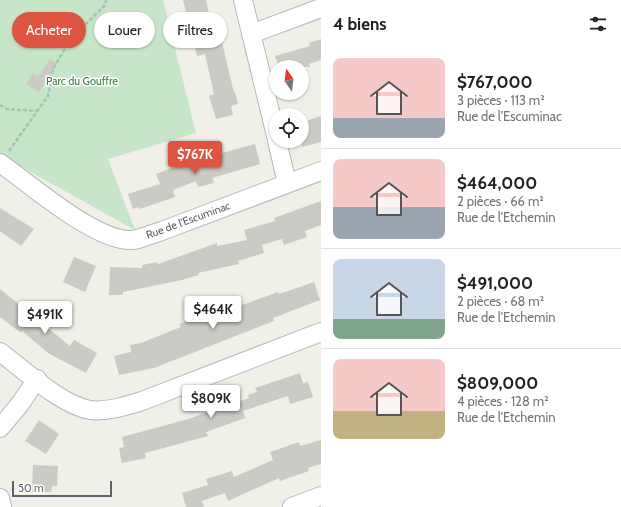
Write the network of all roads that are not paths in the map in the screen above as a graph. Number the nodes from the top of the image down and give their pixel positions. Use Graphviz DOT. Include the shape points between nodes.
graph roads {
  1 [pos="243,0"];
  2 [pos="321,8"];
  3 [pos="251,34"];
  4 [pos="269,108"];
  5 [pos="279,148"];
  6 [pos="1,164"];
  7 [pos="321,170"];
  8 [pos="287,183"];
  9 [pos="321,333"];
  10 [pos="0,352"];
  11 [pos="37,379"];
  12 [pos="0,428"];
  13 [pos="321,496"];
  14 [pos="0,498"];
  15 [pos="2,507"];
  16 [pos="292,507"];
  1 -- 3 [label="street"];
  2 -- 3 [label="street"];
  3 -- 4 [label="street"];
  5 -- 8 [label="street"];
  6 -- 8 [label="street, Rue de l'Escuminac" via="105,235 133,240"];
  7 -- 8 [label="street, Rue de l'Escuminac"];
  9 -- 11 [label="street" via="121,408 92,410 73,405"];
  10 -- 11 [label="street"];
  11 -- 12 [label="street"];
  13 -- 16 [label="street"];
  14 -- 15 [label="street"];
}
